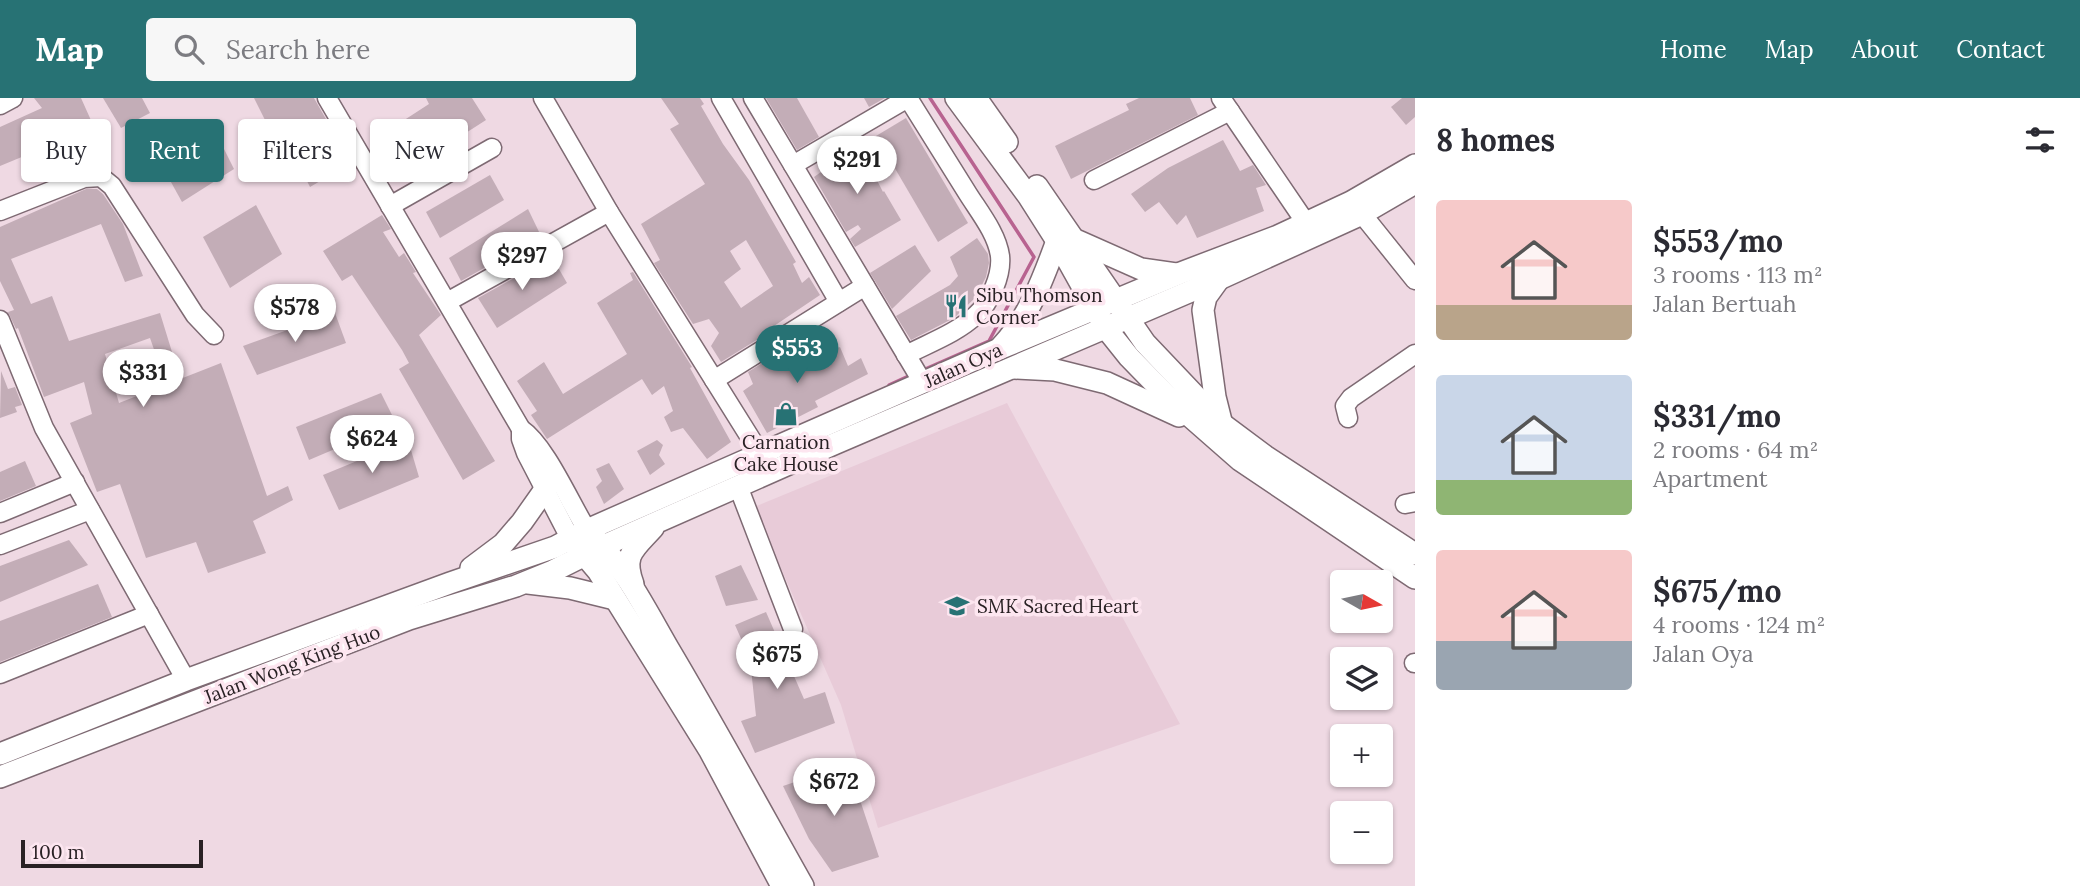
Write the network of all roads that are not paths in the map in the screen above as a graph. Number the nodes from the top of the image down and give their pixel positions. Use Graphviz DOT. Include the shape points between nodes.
graph roads {
  1 [pos="13,98"];
  2 [pos="327,98"];
  3 [pos="543,98"];
  4 [pos="721,98"];
  5 [pos="908,98"];
  6 [pos="956,98"];
  7 [pos="976,98"];
  8 [pos="1226,104"];
  9 [pos="0,105"];
  10 [pos="757,105"];
  11 [pos="738,127"];
  12 [pos="492,148"];
  13 [pos="1415,164"];
  14 [pos="793,165"];
  15 [pos="1094,180"];
  16 [pos="1415,183"];
  17 [pos="390,206"];
  18 [pos="0,211"];
  19 [pos="609,212"];
  20 [pos="1363,214"];
  21 [pos="1306,223"];
  22 [pos="1067,241"];
  23 [pos="1178,274"];
  24 [pos="1219,279"];
  25 [pos="1415,280"];
  26 [pos="865,286"];
  27 [pos="447,302"];
  28 [pos="839,302"];
  29 [pos="1110,314"];
  30 [pos="0,320"];
  31 [pos="214,335"];
  32 [pos="1415,354"];
  33 [pos="1004,358"];
  34 [pos="915,370"];
  35 [pos="714,380"];
  36 [pos="1348,418"];
  37 [pos="1211,425"];
  38 [pos="521,429"];
  39 [pos="761,455"];
  40 [pos="75,482"];
  41 [pos="738,486"];
  42 [pos="546,488"];
  43 [pos="90,510"];
  44 [pos="0,513"];
  45 [pos="659,522"];
  46 [pos="579,534"];
  47 [pos="0,545"];
  48 [pos="594,551"];
  49 [pos="1415,554"];
  50 [pos="1415,578"];
  51 [pos="450,583"];
  52 [pos="524,583"];
  53 [pos="637,596"];
  54 [pos="615,599"];
  55 [pos="149,614"];
  56 [pos="793,629"];
  57 [pos="0,674"];
  58 [pos="186,680"];
  59 [pos="0,754"];
  60 [pos="0,777"];
  61 [pos="782,886"];
  62 [pos="803,886"];
  1 -- 9 [label="street"];
  2 -- 17 [label="street"];
  3 -- 19 [label="street"];
  4 -- 11 [label="street"];
  5 -- 14 [label="street"];
  5 -- 34 [label="street" via="983,218 1000,257 997,280 978,314"];
  6 -- 22 [label="main road"];
  7 -- 22 [label="main road"];
  8 -- 15 [label="street"];
  8 -- 21 [label="street"];
  10 -- 11 [label="street"];
  10 -- 14 [label="street"];
  11 -- 28 [label="street"];
  12 -- 17 [label="street"];
  13 -- 21 [label="main road, Jalan Oya"];
  14 -- 26 [label="street"];
  16 -- 20 [label="main road, Jalan Oya"];
  17 -- 27 [label="street"];
  18 -- 31 [label="street" via="84,178 101,177 112,186 195,315"];
  19 -- 27 [label="street"];
  19 -- 35 [label="street"];
  20 -- 24 [label="main road, Jalan Oya"];
  20 -- 25 [label="street"];
  21 -- 23 [label="main road, Jalan Oya"];
  22 -- 23 [label="main road" via="1140,269"];
  22 -- 29 [label="main road"];
  22 -- 33 [label="main road"];
  23 -- 29 [label="main road, Jalan Oya"];
  24 -- 29 [label="main road, Jalan Oya"];
  24 -- 37 [label="main road" via="1203,310 1215,397"];
  26 -- 28 [label="street"];
  26 -- 34 [label="street"];
  27 -- 38 [label="street"];
  28 -- 35 [label="street"];
  29 -- 33 [label="main road, Jalan Oya"];
  29 -- 37 [label="main road" via="1129,357"];
  30 -- 40 [label="street" via="44,428"];
  32 -- 36 [label="street" via="1351,398 1345,406"];
  33 -- 34 [label="main road, Jalan Oya"];
  33 -- 37 [label="main road" via="1107,383"];
  33 -- 41 [label="main road, Jalan Oya"];
  34 -- 39 [label="main road, Jalan Oya"];
  35 -- 39 [label="street"];
  37 -- 49 [label="main road"];
  37 -- 50 [label="main road" via="1240,460"];
  38 -- 42 [label="street" via="523,446"];
  38 -- 46 [label="street" via="542,452"];
  39 -- 46 [label="main road, Jalan Oya"];
  40 -- 43 [label="street"];
  40 -- 44 [label="street"];
  41 -- 45 [label="main road, Jalan Oya"];
  41 -- 56 [label="street"];
  42 -- 46 [label="street"];
  42 -- 51 [label="main road" via="503,544"];
  43 -- 47 [label="street"];
  43 -- 55 [label="street"];
  45 -- 48 [label="main road, Jalan Oya"];
  45 -- 53 [label="main road" via="628,559"];
  46 -- 48 [label="main road"];
  46 -- 51 [label="main road, Jalan Wong King Huo" via="555,547"];
  48 -- 52 [label="main road, Jalan Wong King Huo"];
  48 -- 53 [label="main road"];
  48 -- 54 [label="main road"];
  51 -- 58 [label="main road, Jalan Wong King Huo"];
  52 -- 54 [label="main road" via="570,587"];
  52 -- 60 [label="main road, Jalan Wong King Huo" via="409,619"];
  53 -- 62 [label="main road"];
  54 -- 61 [label="main road" via="710,751"];
  55 -- 57 [label="street"];
  55 -- 58 [label="street"];
  58 -- 59 [label="main road, Jalan Wong King Huo"];
}
